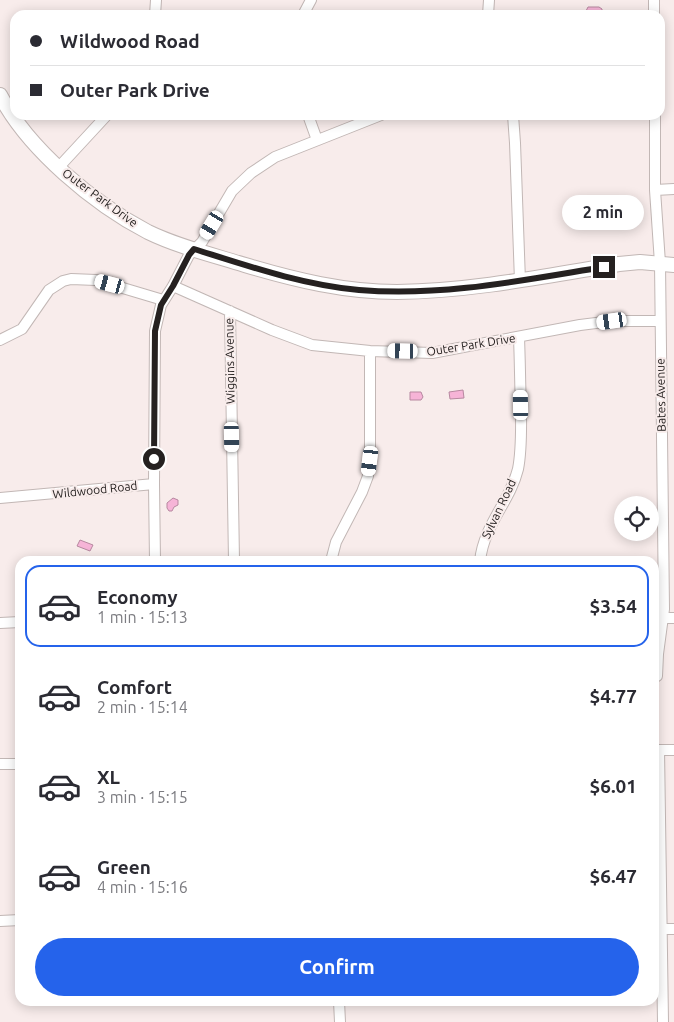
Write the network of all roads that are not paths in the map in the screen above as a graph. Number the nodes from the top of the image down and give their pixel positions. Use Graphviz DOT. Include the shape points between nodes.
graph roads {
  1 [pos="0,95"];
  2 [pos="10,112"];
  3 [pos="15,120"];
  4 [pos="102,120"];
  5 [pos="310,120"];
  6 [pos="368,120"];
  7 [pos="513,120"];
  8 [pos="655,120"];
  9 [pos="317,140"];
  10 [pos="58,168"];
  11 [pos="674,189"];
  12 [pos="655,190"];
  13 [pos="194,249"];
  14 [pos="667,264"];
  15 [pos="520,281"];
  16 [pos="173,286"];
  17 [pos="163,300"];
  18 [pos="230,311"];
  19 [pos="660,321"];
  20 [pos="519,338"];
  21 [pos="0,340"];
  22 [pos="370,351"];
  23 [pos="154,484"];
  24 [pos="0,498"];
  25 [pos="155,556"];
  26 [pos="234,556"];
  27 [pos="332,556"];
  28 [pos="481,556"];
  29 [pos="664,618"];
  30 [pos="0,622"];
  31 [pos="15,622"];
  32 [pos="659,648"];
  33 [pos="659,750"];
  34 [pos="674,750"];
  35 [pos="0,764"];
  36 [pos="15,764"];
  37 [pos="0,920"];
  38 [pos="15,920"];
  39 [pos="659,922"];
  40 [pos="661,929"];
  41 [pos="674,929"];
  42 [pos="340,1006"];
  43 [pos="340,1022"];
  44 [pos="663,1022"];
  1 -- 2 [label="street, Outer Park Drive"];
  3 -- 10 [label="street, Outer Park Drive"];
  4 -- 10 [label="street"];
  5 -- 9 [label="street"];
  6 -- 9 [label="street"];
  7 -- 15 [label="street"];
  8 -- 12 [label="street, Bates Avenue"];
  9 -- 13 [label="street" via="275,157 251,173 232,191 202,242"];
  10 -- 13 [label="street, Outer Park Drive" via="125,219"];
  11 -- 12 [label="street"];
  12 -- 14 [label="street, Bates Avenue"];
  13 -- 15 [label="street, Outer Park Drive" via="277,274 359,290 432,291"];
  13 -- 16 [label="street, Wildwood Road"];
  14 -- 15 [label="street, Outer Park Drive" via="619,264"];
  14 -- 19 [label="street, Bates Avenue"];
  16 -- 17 [label="street, Wildwood Road"];
  16 -- 18 [label="street, Outer Park Drive"];
  17 -- 21 [label="street" via="96,280 71,279 49,290 22,328"];
  17 -- 23 [label="street, Wildwood Road" via="155,331"];
  18 -- 22 [label="street, Outer Park Drive" via="312,345"];
  18 -- 26 [label="street, Wiggins Avenue"];
  19 -- 20 [label="street, Outer Park Drive" via="612,321"];
  19 -- 29 [label="street, Bates Avenue"];
  20 -- 22 [label="street, Outer Park Drive" via="432,353"];
  20 -- 28 [label="street, Sylvan Road" via="522,442 518,469 482,545"];
  22 -- 27 [label="street" via="368,476"];
  23 -- 24 [label="street, Wildwood Road"];
  23 -- 25 [label="street"];
  29 -- 32 [label="street, Bates Avenue"];
  30 -- 31 [label="street"];
  33 -- 34 [label="street"];
  35 -- 36 [label="street"];
  37 -- 38 [label="street"];
  39 -- 40 [label="street"];
  40 -- 41 [label="street"];
  40 -- 44 [label="street"];
  42 -- 43 [label="street"];
}
